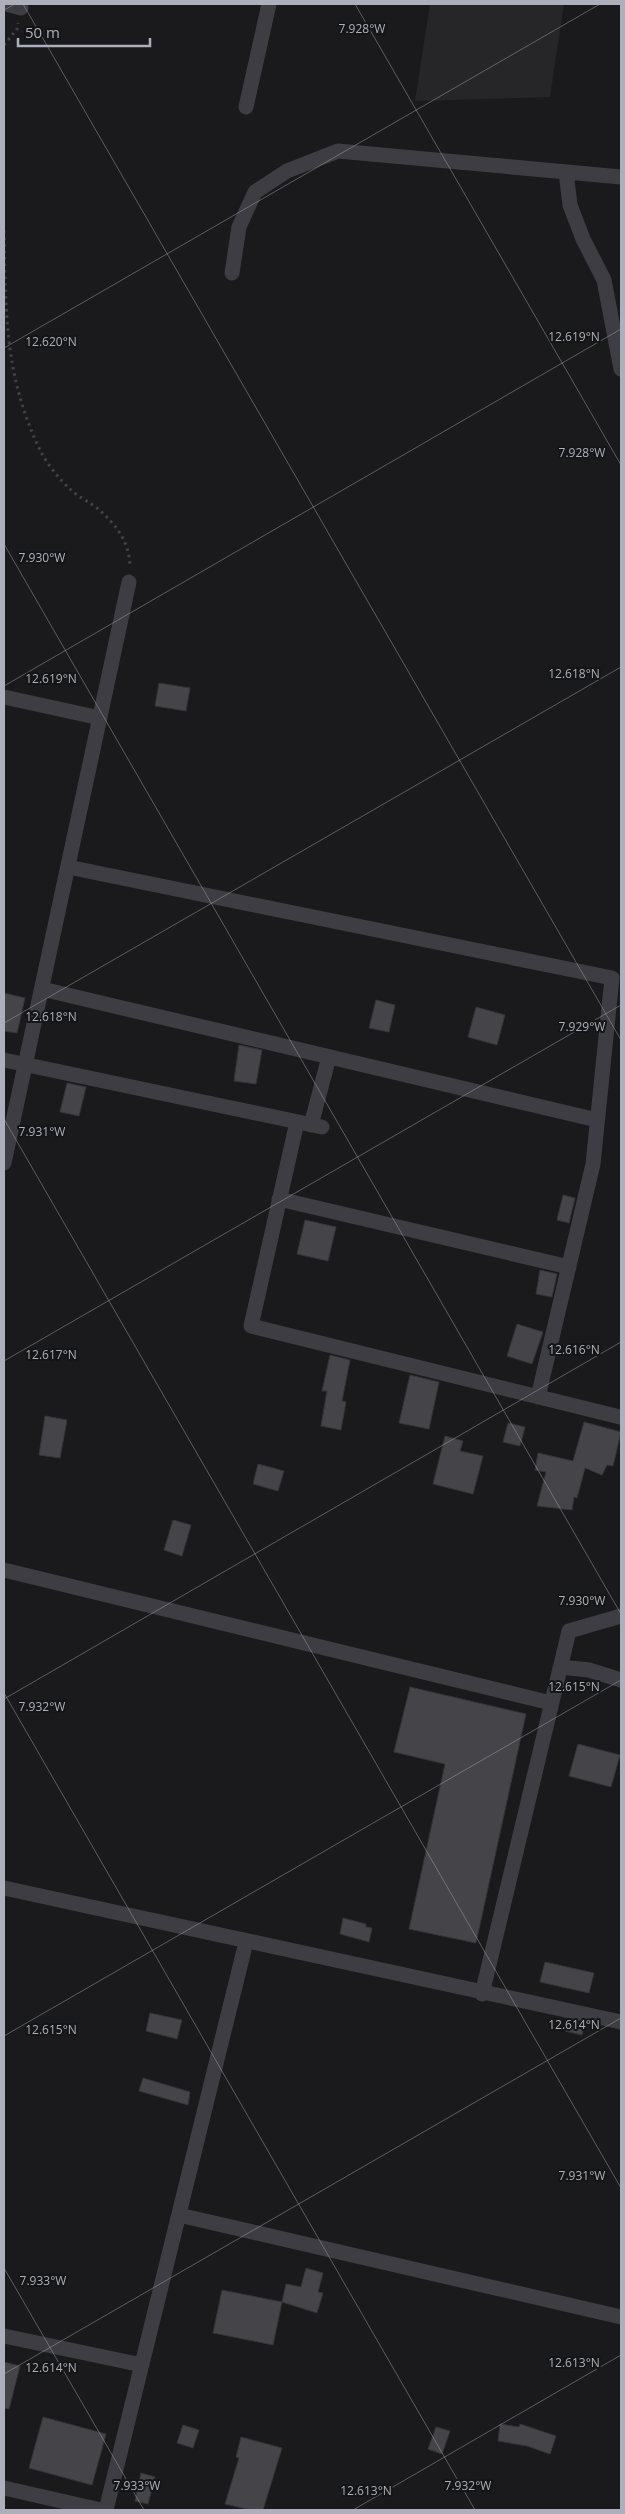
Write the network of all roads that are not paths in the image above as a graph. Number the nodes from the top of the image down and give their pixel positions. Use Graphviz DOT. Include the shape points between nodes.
graph roads {
  1 [pos="6,4"];
  2 [pos="269,4"];
  3 [pos="21,8"];
  4 [pos="246,107"];
  5 [pos="566,172"];
  6 [pos="621,177"];
  7 [pos="232,273"];
  8 [pos="616,316"];
  9 [pos="621,369"];
  10 [pos="130,582"];
  11 [pos="4,697"];
  12 [pos="100,718"];
  13 [pos="68,867"];
  14 [pos="42,989"];
  15 [pos="329,1057"];
  16 [pos="4,1060"];
  17 [pos="25,1064"];
  18 [pos="598,1120"];
  19 [pos="310,1125"];
  20 [pos="4,1163"];
  21 [pos="279,1199"];
  22 [pos="569,1267"];
  23 [pos="538,1397"];
  24 [pos="620,1417"];
  25 [pos="4,1570"];
  26 [pos="621,1616"];
  27 [pos="560,1667"];
  28 [pos="621,1680"];
  29 [pos="552,1703"];
  30 [pos="4,1888"];
  31 [pos="246,1942"];
  32 [pos="482,1994"];
  33 [pos="621,2022"];
  34 [pos="179,2214"];
  35 [pos="621,2317"];
  36 [pos="4,2336"];
  37 [pos="142,2365"];
  38 [pos="4,2488"];
  39 [pos="102,2510"];
  40 [pos="106,2510"];
  1 -- 3 [label="street"];
  2 -- 4 [label="street"];
  5 -- 6 [label="street"];
  5 -- 7 [label="street" via="338,151 287,171 255,192 239,227"];
  5 -- 8 [label="street" via="570,205 604,280"];
  8 -- 9 [label="street"];
  10 -- 12 [label="street"];
  11 -- 12 [label="street"];
  12 -- 13 [label="street"];
  13 -- 14 [label="street"];
  13 -- 18 [label="street" via="612,978"];
  14 -- 15 [label="street"];
  14 -- 17 [label="street"];
  15 -- 18 [label="street"];
  15 -- 19 [label="street"];
  16 -- 17 [label="street"];
  17 -- 19 [label="street"];
  17 -- 20 [label="street"];
  18 -- 22 [label="street" via="593,1164"];
  19 -- 21 [label="street"];
  21 -- 22 [label="street"];
  21 -- 23 [label="street" via="251,1326"];
  22 -- 23 [label="street"];
  23 -- 24 [label="street"];
  25 -- 29 [label="street"];
  26 -- 27 [label="street" via="569,1630"];
  27 -- 28 [label="street" via="589,1670"];
  27 -- 29 [label="street"];
  29 -- 32 [label="street"];
  30 -- 31 [label="street"];
  31 -- 32 [label="street"];
  31 -- 34 [label="street"];
  32 -- 33 [label="street"];
  34 -- 35 [label="street"];
  34 -- 37 [label="street"];
  36 -- 37 [label="street"];
  37 -- 40 [label="street"];
  38 -- 39 [label="street"];
}
